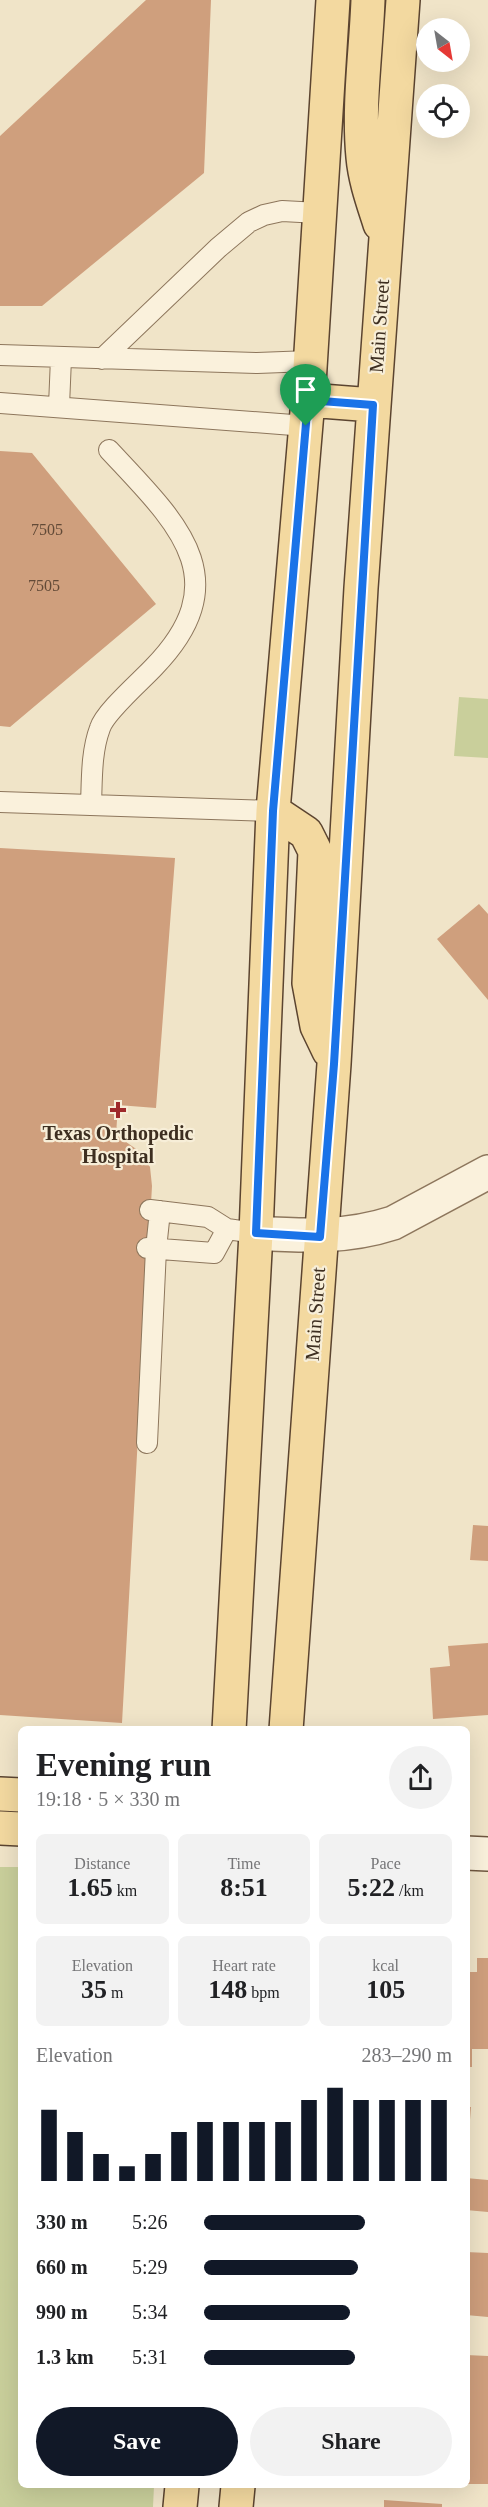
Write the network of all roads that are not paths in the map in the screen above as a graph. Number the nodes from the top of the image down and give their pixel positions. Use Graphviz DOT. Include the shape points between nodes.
graph roads {
  1 [pos="333,0"];
  2 [pos="368,0"];
  3 [pos="404,0"];
  4 [pos="319,213"];
  5 [pos="386,240"];
  6 [pos="0,356"];
  7 [pos="61,358"];
  8 [pos="102,359"];
  9 [pos="310,361"];
  10 [pos="0,403"];
  11 [pos="373,405"];
  12 [pos="59,406"];
  13 [pos="307,413"];
  14 [pos="109,450"];
  15 [pos="0,802"];
  16 [pos="91,805"];
  17 [pos="273,811"];
  18 [pos="334,1064"];
  19 [pos="488,1172"];
  20 [pos="242,1231"];
  21 [pos="320,1237"];
  22 [pos="151,1248"];
  23 [pos="147,1443"];
  24 [pos="229,1726"];
  25 [pos="286,1726"];
  26 [pos="0,1794"];
  27 [pos="18,1795"];
  28 [pos="0,1828"];
  29 [pos="18,1829"];
  30 [pos="470,1853"];
  31 [pos="488,1854"];
  32 [pos="182,2488"];
  33 [pos="238,2488"];
  34 [pos="180,2507"];
  35 [pos="236,2507"];
  1 -- 4 [label="main road"];
  2 -- 5 [label="main road" via="363,158"];
  3 -- 5 [label="main road, Main Street"];
  4 -- 8 [label="lane" via="282,211 249,222"];
  4 -- 9 [label="main road"];
  5 -- 11 [label="main road, Main Street"];
  6 -- 7 [label="lane"];
  7 -- 8 [label="lane"];
  7 -- 12 [label="lane"];
  8 -- 9 [label="lane"];
  9 -- 13 [label="main road"];
  10 -- 12 [label="lane"];
  11 -- 13 [label="main road"];
  11 -- 18 [label="main road, Main Street"];
  12 -- 13 [label="lane"];
  13 -- 17 [label="main road"];
  14 -- 16 [label="lane" via="176,526 192,561 195,599 190,618 173,647 100,726"];
  15 -- 16 [label="lane"];
  16 -- 17 [label="lane"];
  17 -- 18 [label="main road" via="306,833 315,851 309,982 317,1026"];
  17 -- 20 [label="main road"];
  18 -- 21 [label="main road, Main Street"];
  19 -- 21 [label="street" via="393,1223"];
  20 -- 21 [label="street"];
  20 -- 22 [label="lane" via="214,1253"];
  20 -- 22 [label="lane" via="208,1216 155,1210"];
  20 -- 24 [label="main road"];
  21 -- 25 [label="main road, Main Street"];
  22 -- 23 [label="lane"];
  26 -- 27 [label="main road"];
  28 -- 29 [label="main road"];
  30 -- 31 [label="street"];
  32 -- 34 [label="main road"];
  33 -- 35 [label="main road"];
}
